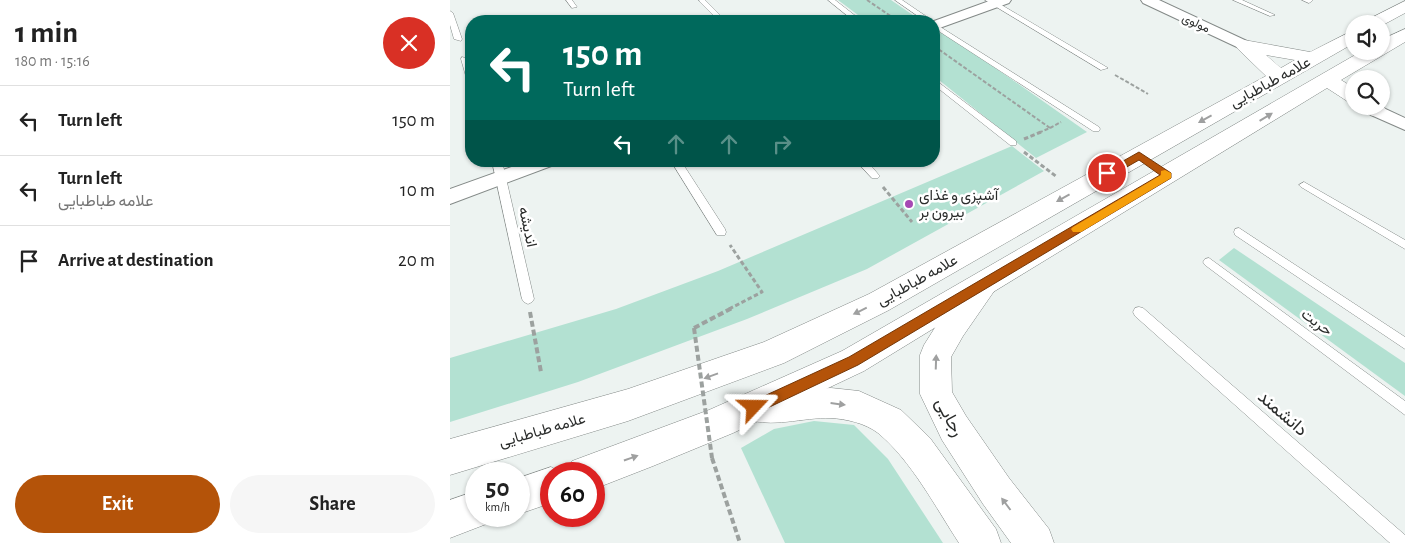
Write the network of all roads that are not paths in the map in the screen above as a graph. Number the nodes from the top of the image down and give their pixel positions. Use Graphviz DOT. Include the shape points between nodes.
graph roads {
  1 [pos="569,0"];
  2 [pos="831,0"];
  3 [pos="898,0"];
  4 [pos="1148,0"];
  5 [pos="1236,0"];
  6 [pos="702,1"];
  7 [pos="996,1"];
  8 [pos="1405,6"];
  9 [pos="574,7"];
  10 [pos="450,13"];
  11 [pos="717,15"];
  12 [pos="850,15"];
  13 [pos="920,15"];
  14 [pos="1272,15"];
  15 [pos="1389,15"];
  16 [pos="940,21"];
  17 [pos="940,29"];
  18 [pos="1405,34"];
  19 [pos="458,39"];
  20 [pos="1345,40"];
  21 [pos="1390,43"];
  22 [pos="1244,45"];
  23 [pos="1312,58"];
  24 [pos="1364,60"];
  25 [pos="1104,68"];
  26 [pos="1279,77"];
  27 [pos="1342,77"];
  28 [pos="940,86"];
  29 [pos="1386,115"];
  30 [pos="1405,125"];
  31 [pos="1096,129"];
  32 [pos="1013,144"];
  33 [pos="1139,156"];
  34 [pos="515,167"];
  35 [pos="680,167"];
  36 [pos="867,167"];
  37 [pos="499,170"];
  38 [pos="1168,175"];
  39 [pos="875,176"];
  40 [pos="1304,185"];
  41 [pos="450,197"];
  42 [pos="721,232"];
  43 [pos="1239,232"];
  44 [pos="1405,245"];
  45 [pos="1209,262"];
  46 [pos="985,284"];
  47 [pos="528,299"];
  48 [pos="1139,312"];
  49 [pos="1405,344"];
  50 [pos="754,407"];
  51 [pos="1405,409"];
  52 [pos="450,457"];
  53 [pos="605,467"];
  54 [pos="465,514"];
  55 [pos="450,519"];
  56 [pos="982,543"];
  57 [pos="1035,543"];
  58 [pos="1402,543"];
  1 -- 9 [label="lane"];
  2 -- 12 [label="lane"];
  3 -- 13 [label="lane"];
  4 -- 22 [label="street, مولوی"];
  5 -- 14 [label="lane"];
  6 -- 11 [label="lane"];
  7 -- 16 [label="street"];
  7 -- 25 [label="lane"];
  8 -- 15 [label="main road"];
  10 -- 19 [label="lane"];
  17 -- 31 [label="lane"];
  18 -- 21 [label="main road"];
  20 -- 23 [label="main road, علامه طباطبایی"];
  22 -- 23 [label="main road"];
  22 -- 26 [label="main road"];
  23 -- 26 [label="main road, علامه طباطبایی"];
  24 -- 27 [label="main road, علامه طباطبایی"];
  26 -- 33 [label="main road, علامه طباطبایی, one-way"];
  38 -- 27 [label="main road, علامه طباطبایی, one-way"];
  28 -- 32 [label="lane"];
  29 -- 30 [label="street"];
  33 -- 38 [label="main road"];
  33 -- 52 [label="main road, علامه طباطبایی, one-way" via="879,302 773,353 628,405"];
  34 -- 37 [label="street"];
  35 -- 42 [label="lane"];
  36 -- 39 [label="lane"];
  37 -- 41 [label="street"];
  37 -- 47 [label="lane, اندیشه"];
  38 -- 46 [label="main road, علامه طباطبایی"];
  40 -- 44 [label="lane"];
  43 -- 49 [label="lane, حریت"];
  45 -- 51 [label="lane, حریت"];
  46 -- 50 [label="main road, علامه طباطبایی" via="853,361"];
  57 -- 46 [label="main road, رجایی, one-way" via="954,428 936,394 935,355"];
  48 -- 58 [label="lane, دانشمند"];
  53 -- 50 [label="main road, علامه طباطبایی, one-way"];
  50 -- 56 [label="main road, one-way" via="831,403 859,407 890,421 918,450"];
  54 -- 55 [label="main road"];
}
